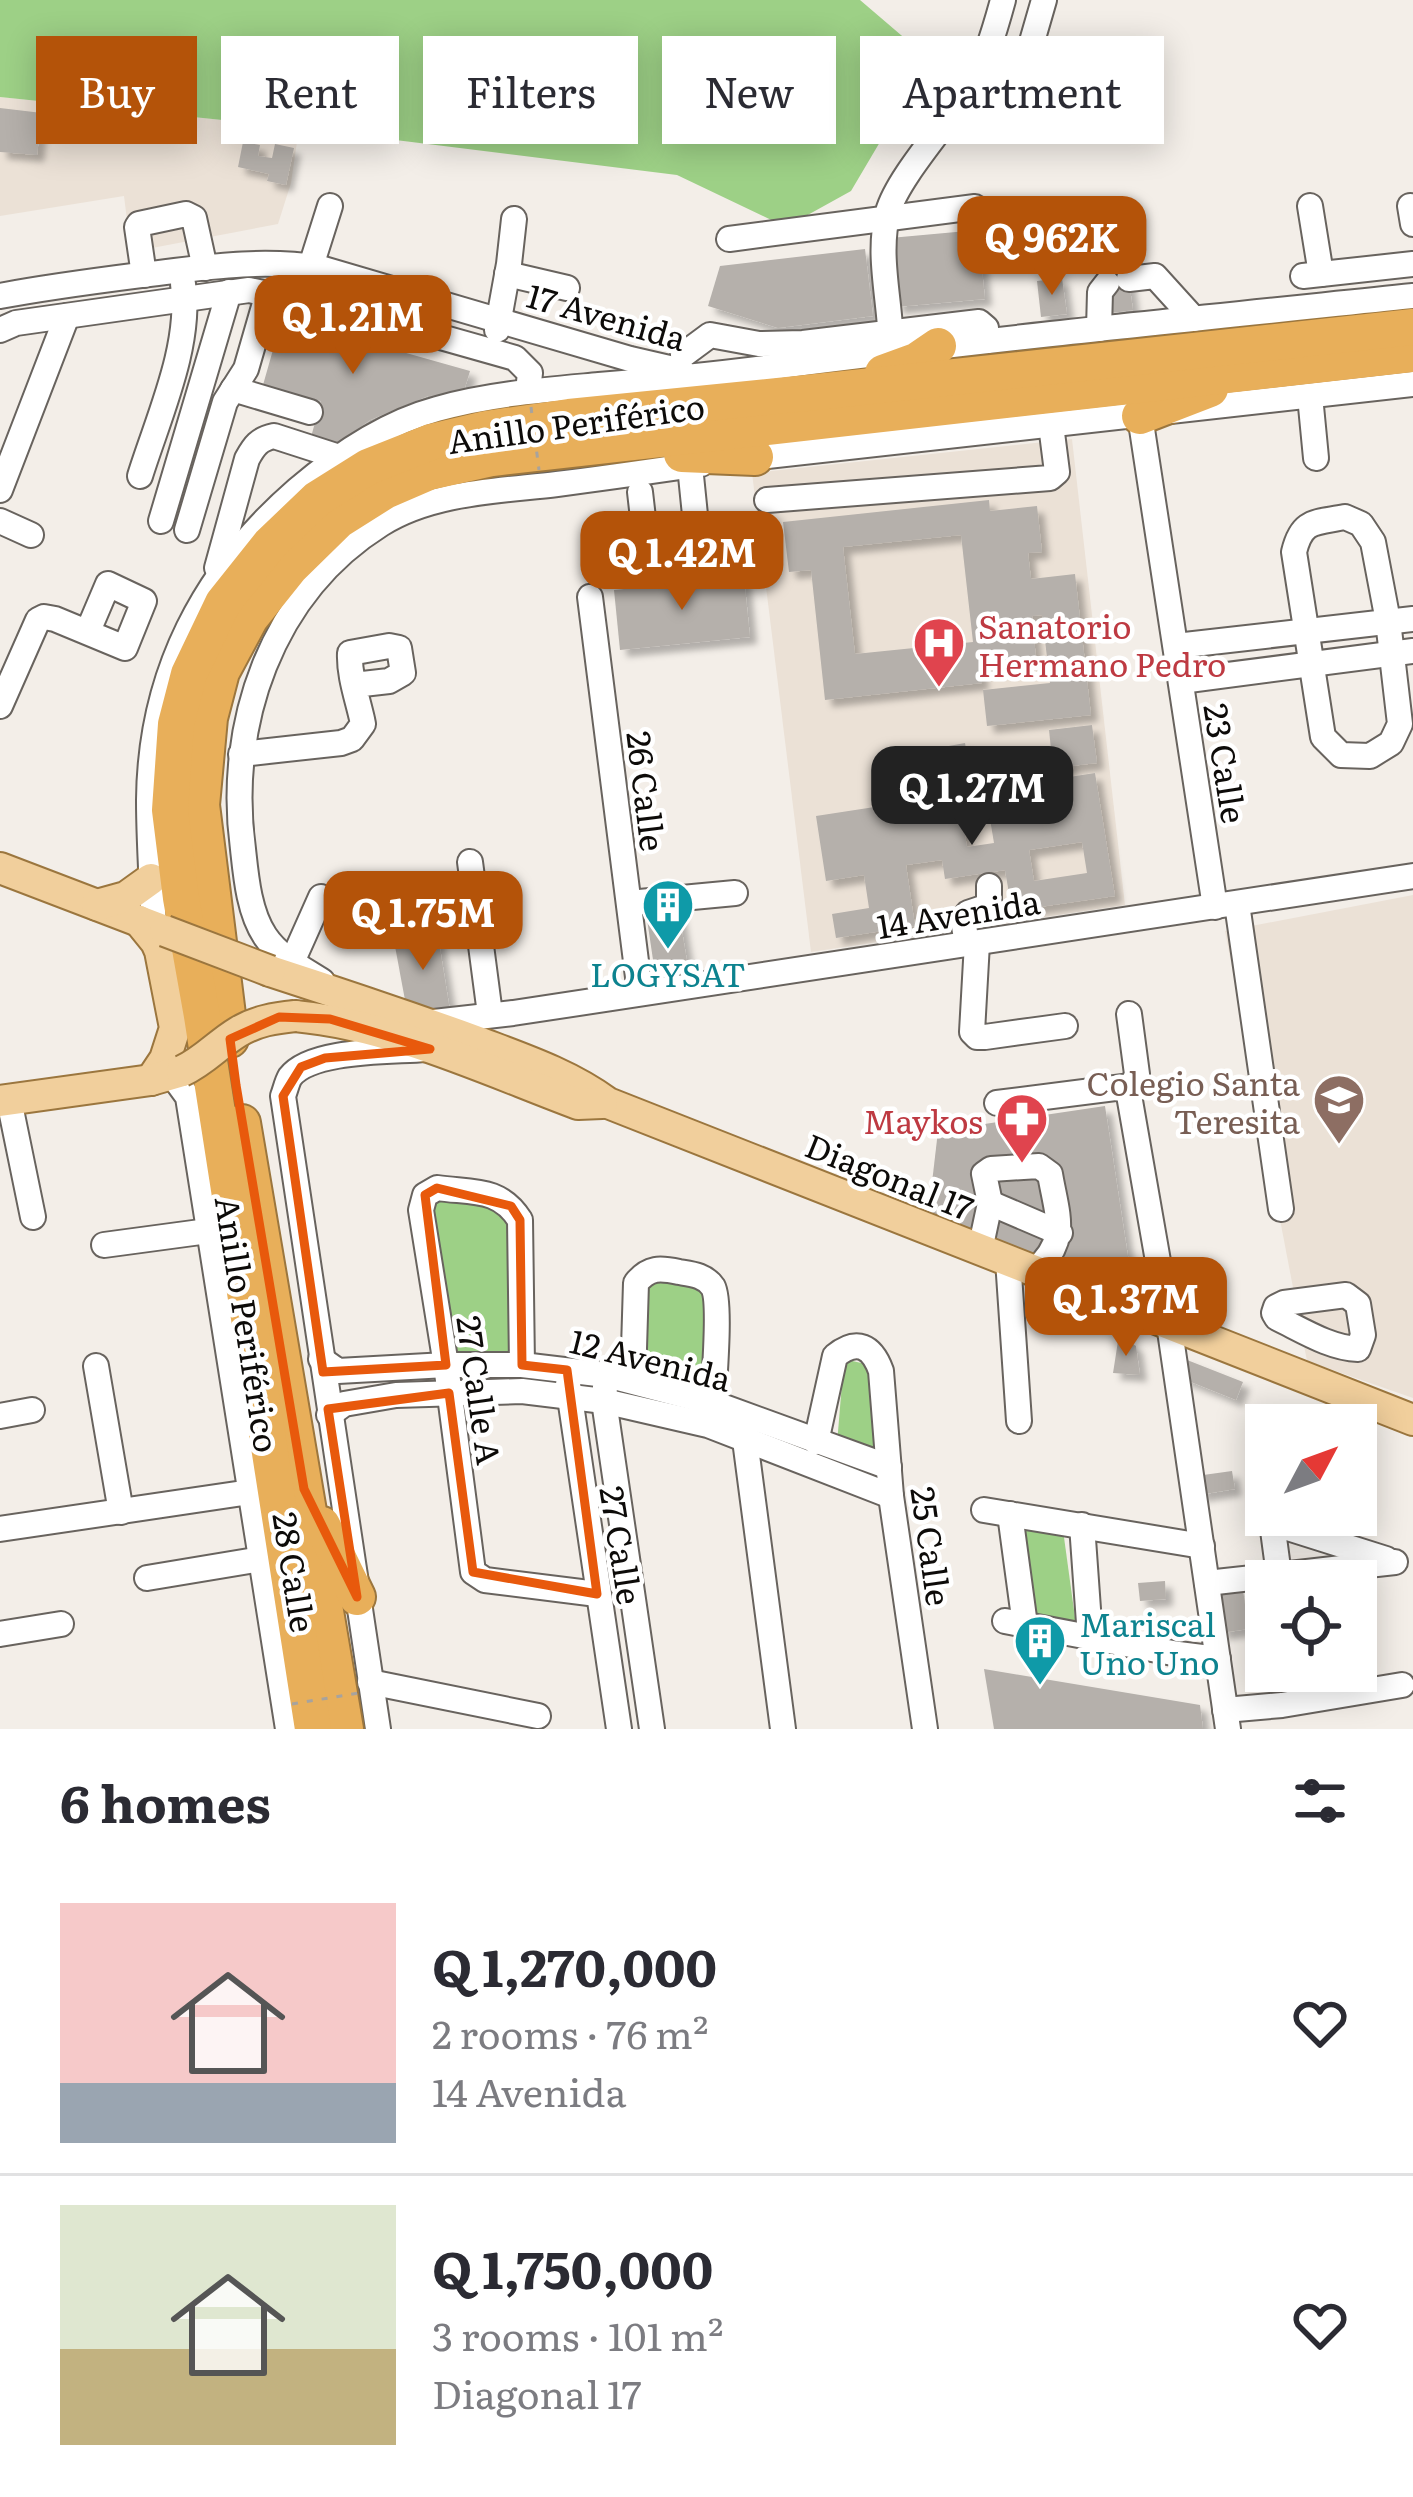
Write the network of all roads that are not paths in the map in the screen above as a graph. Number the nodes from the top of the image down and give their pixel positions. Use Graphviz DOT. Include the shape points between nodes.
graph roads {
  1 [pos="1003,0"];
  2 [pos="1044,0"];
  3 [pos="1034,36"];
  4 [pos="330,206"];
  5 [pos="1310,206"];
  6 [pos="975,207"];
  7 [pos="886,217"];
  8 [pos="514,220"];
  9 [pos="729,238"];
  10 [pos="1413,264"];
  11 [pos="311,266"];
  12 [pos="194,269"];
  13 [pos="507,274"];
  14 [pos="144,275"];
  15 [pos="567,288"];
  16 [pos="230,292"];
  17 [pos="268,293"];
  18 [pos="0,296"];
  19 [pos="1413,296"];
  20 [pos="193,298"];
  21 [pos="67,316"];
  22 [pos="499,319"];
  23 [pos="1194,319"];
  24 [pos="1413,326"];
  25 [pos="1099,329"];
  26 [pos="0,330"];
  27 [pos="987,340"];
  28 [pos="891,342"];
  29 [pos="938,346"];
  30 [pos="493,351"];
  31 [pos="1413,354"];
  32 [pos="683,355"];
  33 [pos="778,367"];
  34 [pos="1259,370"];
  35 [pos="702,376"];
  36 [pos="1413,385"];
  37 [pos="233,389"];
  38 [pos="826,391"];
  39 [pos="1310,396"];
  40 [pos="530,399"];
  41 [pos="310,412"];
  42 [pos="1140,416"];
  43 [pos="1043,426"];
  44 [pos="339,457"];
  45 [pos="755,457"];
  46 [pos="1316,458"];
  47 [pos="549,460"];
  48 [pos="690,466"];
  49 [pos="140,476"];
  50 [pos="0,490"];
  51 [pos="640,492"];
  52 [pos="767,500"];
  53 [pos="339,520"];
  54 [pos="0,521"];
  55 [pos="161,521"];
  56 [pos="187,530"];
  57 [pos="31,535"];
  58 [pos="209,588"];
  59 [pos="590,597"];
  60 [pos="1400,620"];
  61 [pos="1306,629"];
  62 [pos="88,631"];
  63 [pos="1175,646"];
  64 [pos="1402,652"];
  65 [pos="1312,663"];
  66 [pos="1181,681"];
  67 [pos="354,685"];
  68 [pos="0,706"];
  69 [pos="241,754"];
  70 [pos="470,862"];
  71 [pos="0,868"];
  72 [pos="1413,876"];
  73 [pos="151,879"];
  74 [pos="989,886"];
  75 [pos="735,893"];
  76 [pos="321,897"];
  77 [pos="629,903"];
  78 [pos="97,905"];
  79 [pos="1226,905"];
  80 [pos="153,926"];
  81 [pos="972,944"];
  82 [pos="268,971"];
  83 [pos="640,993"];
  84 [pos="502,1014"];
  85 [pos="1129,1014"];
  86 [pos="1065,1026"];
  87 [pos="239,1031"];
  88 [pos="428,1036"];
  89 [pos="495,1048"];
  90 [pos="168,1076"];
  91 [pos="1131,1086"];
  92 [pos="4,1101"];
  93 [pos="608,1103"];
  94 [pos="997,1103"];
  95 [pos="991,1203"];
  96 [pos="1281,1209"];
  97 [pos="33,1217"];
  98 [pos="208,1232"];
  99 [pos="1060,1233"];
  100 [pos="104,1245"];
  101 [pos="1008,1260"];
  102 [pos="1169,1324"];
  103 [pos="1314,1336"];
  104 [pos="321,1359"];
  105 [pos="522,1364"];
  106 [pos="446,1365"];
  107 [pos="96,1366"];
  108 [pos="567,1370"];
  109 [pos="606,1375"];
  110 [pos="1299,1375"];
  111 [pos="633,1382"];
  112 [pos="449,1394"];
  113 [pos="568,1396"];
  114 [pos="604,1401"];
  115 [pos="713,1403"];
  116 [pos="32,1410"];
  117 [pos="329,1415"];
  118 [pos="0,1416"];
  119 [pos="1413,1420"];
  120 [pos="1018,1421"];
  121 [pos="746,1428"];
  122 [pos="239,1431"];
  123 [pos="815,1442"];
  124 [pos="889,1467"];
  125 [pos="304,1489"];
  126 [pos="250,1492"];
  127 [pos="891,1496"];
  128 [pos="122,1512"];
  129 [pos="1082,1525"];
  130 [pos="0,1529"];
  131 [pos="1202,1546"];
  132 [pos="261,1559"];
  133 [pos="1280,1575"];
  134 [pos="147,1578"];
  135 [pos="1245,1579"];
  136 [pos="1207,1583"];
  137 [pos="597,1594"];
  138 [pos="357,1597"];
  139 [pos="61,1624"];
  140 [pos="0,1634"];
  141 [pos="1090,1637"];
  142 [pos="298,1640"];
  143 [pos="1217,1659"];
  144 [pos="1402,1685"];
  145 [pos="364,1688"];
  146 [pos="538,1716"];
  147 [pos="1226,1719"];
  148 [pos="298,1720"];
  149 [pos="345,1729"];
  150 [pos="378,1729"];
  151 [pos="619,1729"];
  152 [pos="652,1729"];
  153 [pos="783,1729"];
  154 [pos="926,1729"];
  1 -- 7 [label="street" via="968,91"];
  2 -- 3 [label="street"];
  4 -- 11 [label="street"];
  5 -- 10 [label="street" via="1312,275"];
  6 -- 7 [label="street"];
  7 -- 9 [label="street"];
  7 -- 28 [label="street"];
  8 -- 13 [label="street"];
  11 -- 12 [label="street, 17 Avenida"];
  11 -- 22 [label="street, 17 Avenida"];
  12 -- 14 [label="street, 17 Avenida"];
  12 -- 14 [label="street" via="194,218 186,214 137,227"];
  12 -- 20 [label="street"];
  13 -- 15 [label="street"];
  13 -- 22 [label="street"];
  14 -- 18 [label="street, 17 Avenida"];
  16 -- 17 [label="street, 17 Avenida"];
  16 -- 20 [label="street, 17 Avenida"];
  16 -- 55 [label="street"];
  17 -- 30 [label="street, 17 Avenida"];
  17 -- 37 [label="street"];
  19 -- 23 [label="street"];
  20 -- 21 [label="street, 17 Avenida"];
  20 -- 49 [label="street"];
  21 -- 26 [label="street, 17 Avenida"];
  21 -- 50 [label="street"];
  22 -- 30 [label="street"];
  22 -- 32 [label="street" via="563,324"];
  22 -- 35 [label="street, 17 Avenida"];
  23 -- 25 [label="street"];
  23 -- 25 [label="street" via="1155,277 1101,288"];
  24 -- 38 [label="highway, Anillo Periférico"];
  25 -- 27 [label="street"];
  27 -- 28 [label="street" via="979,322"];
  27 -- 29 [label="street"];
  28 -- 29 [label="street"];
  28 -- 32 [label="street" via="759,344 710,335"];
  28 -- 33 [label="street"];
  29 -- 38 [label="highway" via="902,368"];
  30 -- 40 [label="street, 17 Avenida" via="528,368"];
  31 -- 34 [label="highway, Anillo Periférico"];
  32 -- 33 [label="street"];
  33 -- 35 [label="street, Anillo Periférico"];
  34 -- 42 [label="highway"];
  34 -- 47 [label="highway, Anillo Periférico"];
  35 -- 40 [label="street, Anillo Periférico"];
  36 -- 39 [label="street"];
  37 -- 41 [label="street"];
  37 -- 56 [label="street"];
  38 -- 142 [label="highway, Anillo Periférico" via="486,429 368,467 316,500 270,544 223,603 189,674 170,810"];
  39 -- 42 [label="street"];
  39 -- 46 [label="street"];
  40 -- 44 [label="street, Anillo Periférico" via="434,409"];
  42 -- 43 [label="street"];
  42 -- 63 [label="street, 23 Calle"];
  43 -- 45 [label="street"];
  43 -- 52 [label="street" via="1042,479"];
  44 -- 58 [label="street, Anillo Periférico" via="259,523"];
  44 -- 58 [label="street" via="274,436 254,447"];
  45 -- 47 [label="highway"];
  45 -- 48 [label="street"];
  47 -- 53 [label="highway, Anillo Periférico" via="492,458 429,472"];
  48 -- 51 [label="street" via="700,562 647,553"];
  48 -- 69 [label="street" via="470,495 381,524 331,564 283,626 254,689"];
  53 -- 82 [label="highway" via="260,638 225,741 222,815"];
  53 -- 125 [label="highway, Anillo Periférico" via="250,619 221,672 208,718 201,805 236,1085"];
  54 -- 57 [label="street"];
  58 -- 73 [label="street, Anillo Periférico" via="170,666 158,722"];
  59 -- 77 [label="street, 26 Calle"];
  60 -- 61 [label="street"];
  60 -- 61 [label="street" via="1373,542 1346,517 1298,534"];
  60 -- 64 [label="street"];
  61 -- 63 [label="street"];
  61 -- 65 [label="street"];
  62 -- 68 [label="street" via="38,620"];
  63 -- 66 [label="street, 23 Calle"];
  64 -- 65 [label="street"];
  64 -- 65 [label="street" via="1400,724 1391,743 1370,756 1341,755 1323,737"];
  65 -- 66 [label="street"];
  66 -- 79 [label="street, 23 Calle"];
  67 -- 69 [label="street" via="363,724 352,739"];
  69 -- 82 [label="street" via="238,815 255,916 280,954"];
  70 -- 84 [label="street"];
  71 -- 78 [label="main road, Diagonal 17"];
  72 -- 79 [label="street, 14 Avenida"];
  73 -- 78 [label="main road"];
  73 -- 80 [label="street, Anillo Periférico"];
  74 -- 81 [label="street" via="989,906 963,920"];
  75 -- 77 [label="street"];
  76 -- 82 [label="street"];
  77 -- 83 [label="street, 26 Calle"];
  78 -- 80 [label="main road, Diagonal 17"];
  79 -- 81 [label="street, 14 Avenida"];
  79 -- 96 [label="street, 23 Calle"];
  80 -- 82 [label="main road, Diagonal 17, bridge"];
  80 -- 90 [label="main road" via="176,1028"];
  81 -- 83 [label="street, 14 Avenida"];
  81 -- 86 [label="street" via="977,1037"];
  82 -- 87 [label="highway"];
  82 -- 88 [label="main road, Diagonal 17" via="346,995"];
  83 -- 84 [label="street, 14 Avenida"];
  84 -- 88 [label="street, 14 Avenida"];
  84 -- 89 [label="street" via="491,1030"];
  85 -- 91 [label="street" via="1137,1074"];
  87 -- 88 [label="main road, Diagonal 17, bridge" via="295,1016"];
  87 -- 90 [label="main road, Diagonal 17, bridge"];
  88 -- 89 [label="main road, Diagonal 17"];
  88 -- 93 [label="main road, Diagonal 17" via="578,1104"];
  88 -- 104 [label="street, 28 Calle" via="301,1067 283,1096"];
  89 -- 93 [label="main road, Diagonal 17" via="550,1068"];
  90 -- 92 [label="main road"];
  90 -- 98 [label="street, 28 Calle" via="188,1097"];
  91 -- 94 [label="street"];
  91 -- 102 [label="street"];
  92 -- 97 [label="street"];
  93 -- 101 [label="main road, Diagonal 17"];
  95 -- 99 [label="street"];
  95 -- 99 [label="street" via="984,1174 991,1169 1045,1168"];
  95 -- 101 [label="street"];
  98 -- 100 [label="street"];
  98 -- 122 [label="street, 28 Calle"];
  99 -- 101 [label="street" via="1054,1251"];
  101 -- 102 [label="main road, Diagonal 17"];
  101 -- 120 [label="street"];
  102 -- 110 [label="main road, Diagonal 17"];
  102 -- 131 [label="street"];
  103 -- 110 [label="street"];
  104 -- 106 [label="street, 12 Avenida" via="338,1371"];
  104 -- 117 [label="street, 28 Calle"];
  105 -- 106 [label="street, 12 Avenida"];
  105 -- 106 [label="street, 27 Calle A" via="520,1220 497,1196 437,1188 421,1210"];
  105 -- 108 [label="street, 12 Avenida"];
  106 -- 112 [label="street, 27 Calle A"];
  107 -- 128 [label="street"];
  108 -- 109 [label="street, 12 Avenida"];
  108 -- 113 [label="street, 27 Calle"];
  109 -- 111 [label="street, 12 Avenida"];
  109 -- 114 [label="street, 27 Calle"];
  110 -- 119 [label="main road, Diagonal 17"];
  111 -- 115 [label="street, 12 Avenida"];
  111 -- 115 [label="street" via="636,1283 662,1269 706,1280 716,1296"];
  112 -- 113 [label="street, 12 Avenida"];
  112 -- 117 [label="street, 12 Avenida" via="352,1402"];
  112 -- 137 [label="street, 27 Calle A" via="473,1572"];
  113 -- 114 [label="street, 12 Avenida"];
  113 -- 137 [label="street, 27 Calle"];
  114 -- 121 [label="street, 12 Avenida"];
  114 -- 152 [label="street, 27 Calle"];
  115 -- 121 [label="street, 12 Avenida"];
  116 -- 118 [label="street"];
  117 -- 138 [label="street, 28 Calle"];
  121 -- 123 [label="street, 12 Avenida"];
  121 -- 127 [label="street, 12 Avenida"];
  121 -- 153 [label="street"];
  122 -- 126 [label="street, 28 Calle"];
  122 -- 142 [label="highway"];
  123 -- 124 [label="street, 12 Avenida"];
  123 -- 124 [label="street, 25 Calle" via="836,1356 860,1346 876,1355 881,1371"];
  124 -- 127 [label="street, 25 Calle"];
  125 -- 138 [label="highway"];
  125 -- 149 [label="highway, Anillo Periférico"];
  126 -- 128 [label="street"];
  126 -- 132 [label="street, 28 Calle"];
  127 -- 154 [label="street, 25 Calle"];
  128 -- 130 [label="street"];
  129 -- 131 [label="street"];
  129 -- 141 [label="street"];
  129 -- 141 [label="street" via="997,1512 1015,1623"];
  131 -- 136 [label="street"];
  132 -- 134 [label="street"];
  132 -- 148 [label="street, 28 Calle"];
  133 -- 133 [label="street" via="1272,1523 1395,1562"];
  135 -- 136 [label="street"];
  136 -- 143 [label="street"];
  137 -- 151 [label="street, 27 Calle"];
  138 -- 145 [label="street, 28 Calle"];
  139 -- 140 [label="street"];
  141 -- 143 [label="street"];
  142 -- 148 [label="highway, Anillo Periférico"];
  143 -- 147 [label="street"];
  144 -- 147 [label="street"];
  145 -- 146 [label="street"];
  145 -- 150 [label="street, 28 Calle"];
}
